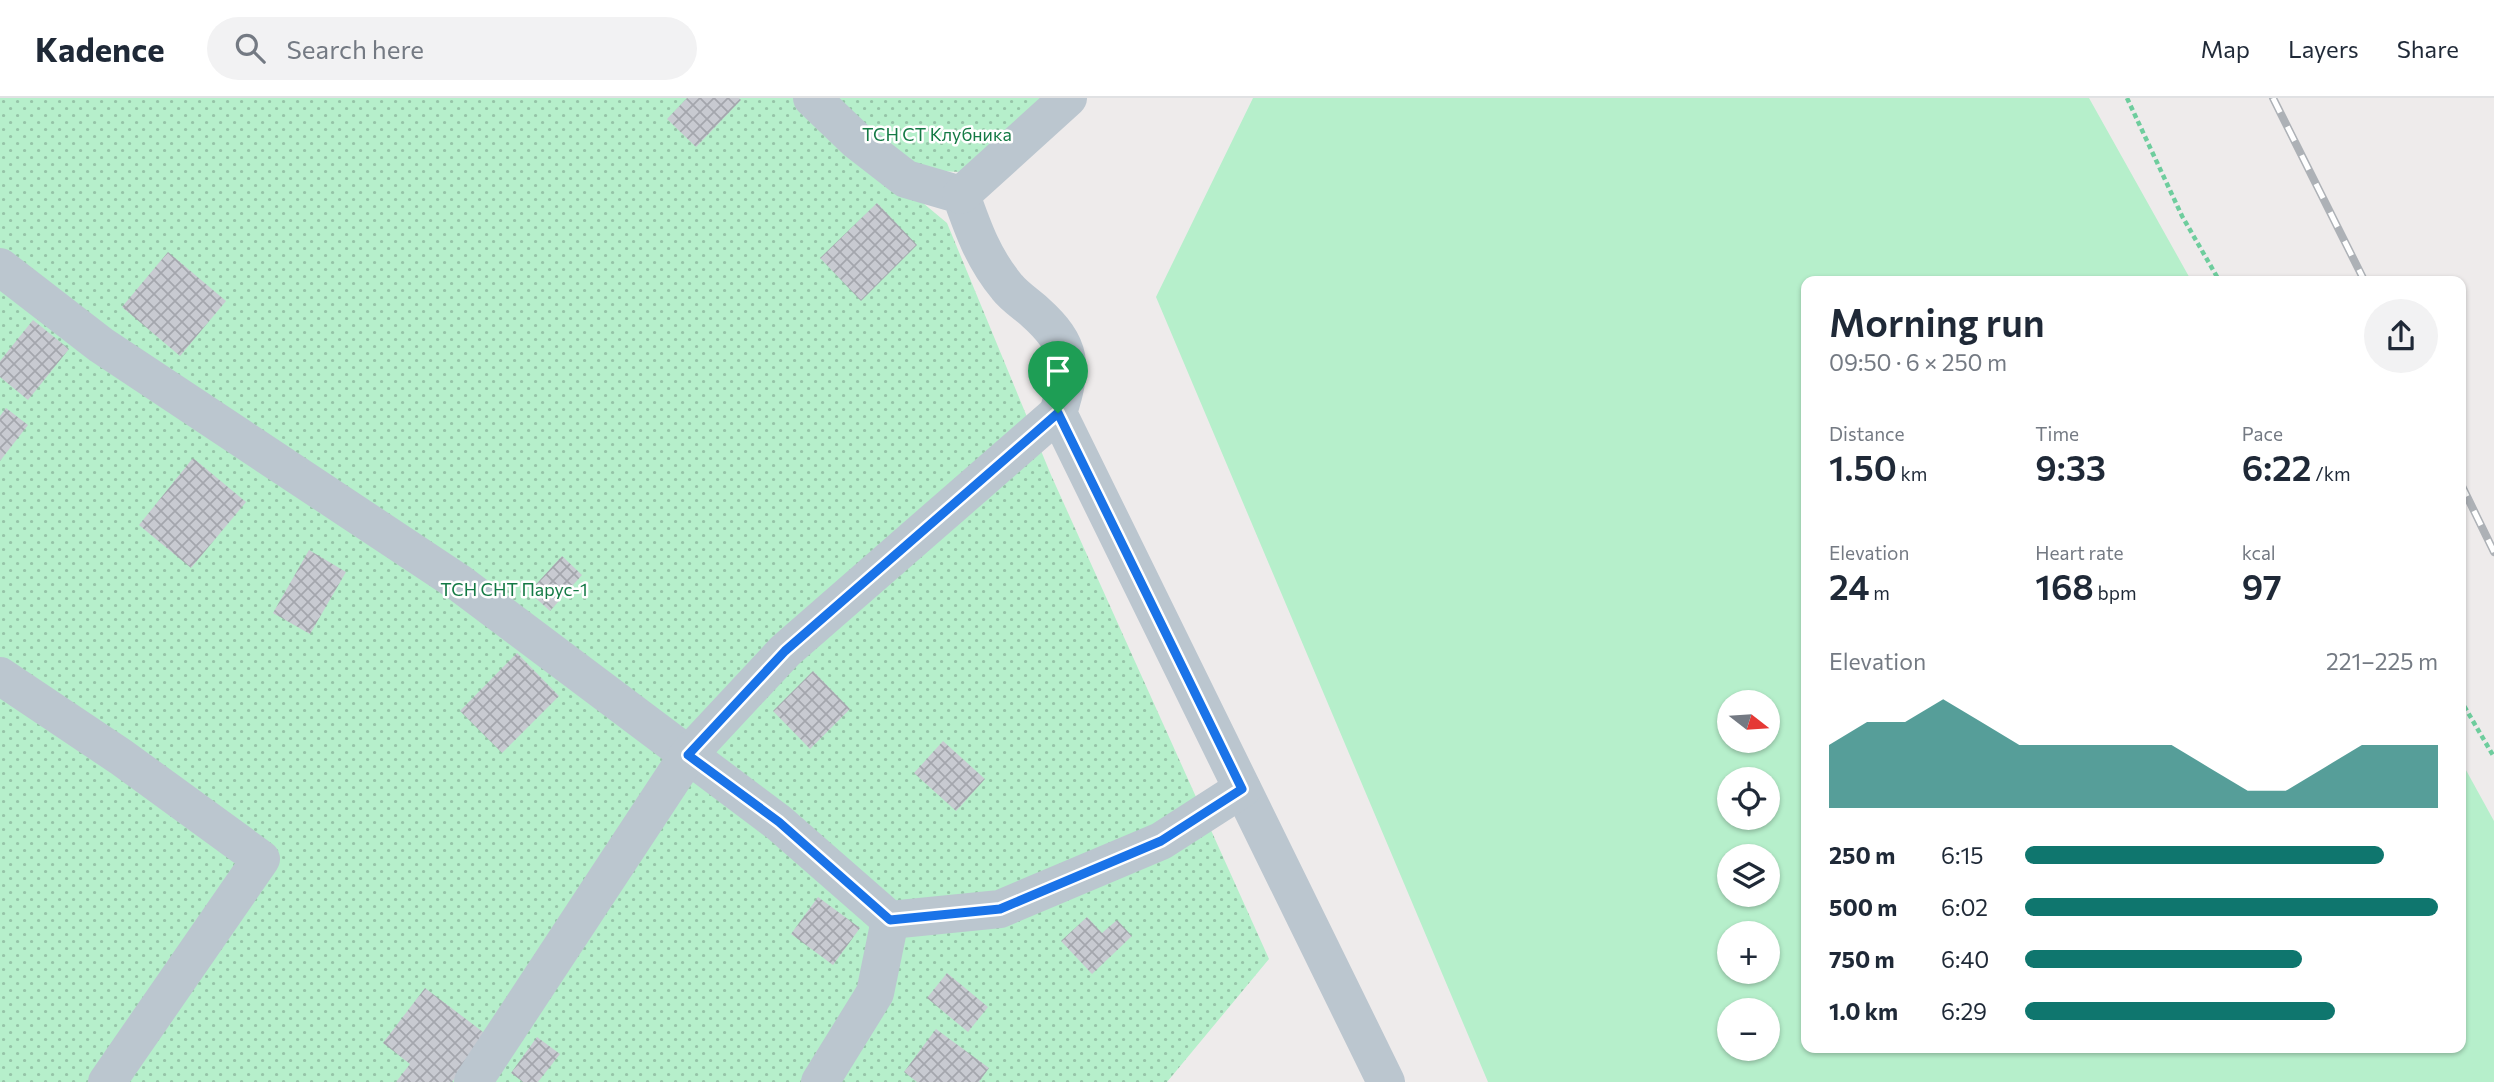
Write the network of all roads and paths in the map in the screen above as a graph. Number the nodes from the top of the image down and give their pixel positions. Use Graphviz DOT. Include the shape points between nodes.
graph roads {
  1 [pos="812,98"];
  2 [pos="1068,98"];
  3 [pos="2127,98"];
  4 [pos="961,195"];
  5 [pos="0,267"];
  6 [pos="2217,276"];
  7 [pos="1058,413"];
  8 [pos="0,676"];
  9 [pos="2466,709"];
  10 [pos="688,755"];
  11 [pos="2494,757"];
  12 [pos="1242,789"];
  13 [pos="890,920"];
  14 [pos="107,1082"];
  15 [pos="473,1082"];
  16 [pos="820,1082"];
  17 [pos="1386,1082"];
  1 -- 4 [label="street" via="906,179"];
  2 -- 4 [label="street"];
  3 -- 6 [label="path" via="2182,216"];
  4 -- 7 [label="street" via="980,248 1007,288 1051,327 1067,352 1068,383"];
  5 -- 10 [label="street" via="101,345 458,582"];
  7 -- 10 [label="street" via="785,651"];
  7 -- 12 [label="street"];
  8 -- 14 [label="street" via="261,859"];
  9 -- 11 [label="path"];
  10 -- 13 [label="street" via="779,822"];
  10 -- 15 [label="street"];
  12 -- 13 [label="street" via="1161,841 1000,909"];
  12 -- 17 [label="street"];
  13 -- 16 [label="street" via="875,993"];
}
